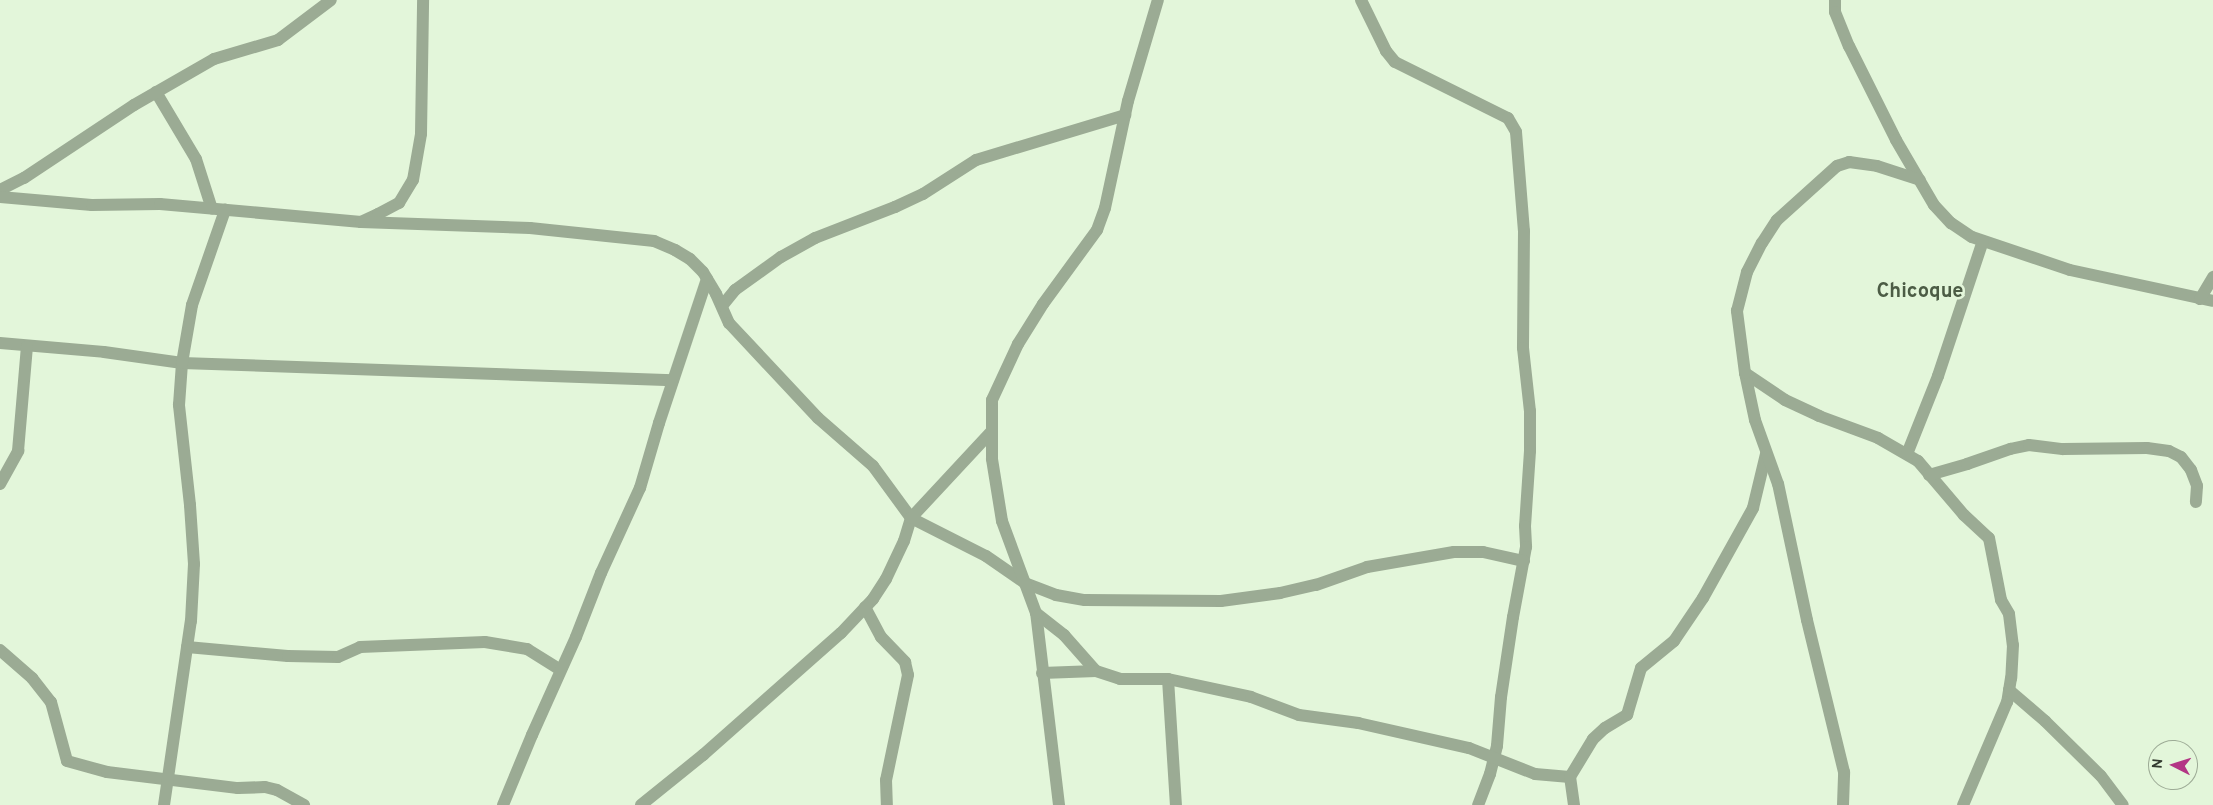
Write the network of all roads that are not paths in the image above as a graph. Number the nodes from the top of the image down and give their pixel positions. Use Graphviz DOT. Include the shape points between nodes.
graph roads {
  1 [pos="331,0"];
  2 [pos="423,0"];
  3 [pos="1158,0"];
  4 [pos="1361,0"];
  5 [pos="1835,0"];
  6 [pos="156,92"];
  7 [pos="1125,115"];
  8 [pos="1920,180"];
  9 [pos="0,190"];
  10 [pos="0,197"];
  11 [pos="212,208"];
  12 [pos="225,210"];
  13 [pos="361,222"];
  14 [pos="1983,241"];
  15 [pos="2213,277"];
  16 [pos="708,279"];
  17 [pos="2200,298"];
  18 [pos="2213,301"];
  19 [pos="722,306"];
  20 [pos="0,343"];
  21 [pos="27,346"];
  22 [pos="182,363"];
  23 [pos="1745,374"];
  24 [pos="673,380"];
  25 [pos="991,432"];
  26 [pos="1766,452"];
  27 [pos="1907,454"];
  28 [pos="1929,474"];
  29 [pos="0,484"];
  30 [pos="2196,502"];
  31 [pos="911,518"];
  32 [pos="1524,561"];
  33 [pos="1025,583"];
  34 [pos="865,607"];
  35 [pos="1036,613"];
  36 [pos="187,647"];
  37 [pos="0,650"];
  38 [pos="560,670"];
  39 [pos="1096,671"];
  40 [pos="1042,673"];
  41 [pos="1168,679"];
  42 [pos="2009,690"];
  43 [pos="1494,759"];
  44 [pos="1570,778"];
  45 [pos="168,779"];
  46 [pos="164,805"];
  47 [pos="304,805"];
  48 [pos="503,805"];
  49 [pos="641,805"];
  50 [pos="888,805"];
  51 [pos="1059,805"];
  52 [pos="1176,805"];
  53 [pos="1478,805"];
  54 [pos="1574,805"];
  55 [pos="1844,805"];
  56 [pos="1962,805"];
  57 [pos="2123,805"];
  1 -- 6 [label="street" via="278,40 214,59"];
  2 -- 13 [label="street" via="421,134 413,180 399,203"];
  3 -- 7 [label="street"];
  4 -- 32 [label="street" via="1386,51 1395,62 1508,118 1516,132 1524,230 1522,348 1530,411"];
  5 -- 8 [label="street" via="1835,12 1849,46"];
  6 -- 9 [label="street" via="24,178"];
  6 -- 11 [label="street" via="196,159"];
  7 -- 19 [label="street" via="976,160 909,201 815,238 781,257 735,290"];
  7 -- 25 [label="street" via="1105,208 1097,230 1043,304 1010,358 992,400"];
  8 -- 14 [label="street" via="1934,204 1951,223"];
  8 -- 23 [label="street" via="1877,166 1850,162 1838,166 1777,220 1748,272 1736,311"];
  10 -- 11 [label="street" via="92,205 160,204"];
  11 -- 12 [label="street"];
  12 -- 13 [label="street"];
  12 -- 22 [label="street" via="192,305"];
  13 -- 16 [label="street" via="530,228 654,241 690,259"];
  14 -- 17 [label="street" via="2070,270"];
  14 -- 27 [label="street" via="1938,376"];
  15 -- 17 [label="street"];
  16 -- 19 [label="street"];
  16 -- 24 [label="street"];
  17 -- 18 [label="street"];
  19 -- 31 [label="street" via="729,323 791,391 873,466"];
  20 -- 21 [label="street"];
  21 -- 22 [label="street"];
  21 -- 29 [label="street" via="18,451"];
  22 -- 24 [label="street"];
  22 -- 36 [label="street" via="179,405 194,564"];
  23 -- 26 [label="street"];
  23 -- 27 [label="street" via="1785,400 1878,438"];
  24 -- 38 [label="street" via="640,488"];
  25 -- 31 [label="street"];
  25 -- 33 [label="street" via="1002,521"];
  26 -- 44 [label="street" via="1752,508 1703,598 1674,640 1641,668 1627,715 1593,739"];
  26 -- 55 [label="street" via="1778,484 1844,772"];
  27 -- 28 [label="street"];
  28 -- 30 [label="street" via="2029,445 2063,449 2147,448 2169,451 2182,457 2192,470 2197,486"];
  28 -- 42 [label="street" via="1988,538 2001,600 2009,614 2013,644"];
  31 -- 33 [label="street" via="986,556"];
  31 -- 34 [label="street" via="886,580"];
  32 -- 33 [label="street" via="1483,552 1454,552 1366,567 1280,593 1220,601 1085,600 1056,595"];
  32 -- 43 [label="street"];
  33 -- 35 [label="street"];
  34 -- 49 [label="street" via="841,633 703,755"];
  34 -- 50 [label="street" via="881,637 905,662 908,675 886,780"];
  35 -- 39 [label="street" via="1064,635"];
  35 -- 40 [label="street"];
  36 -- 38 [label="street" via="338,657 360,647 485,642 527,649"];
  36 -- 45 [label="street"];
  37 -- 45 [label="street" via="32,678 51,702 67,760 107,772"];
  38 -- 48 [label="street"];
  39 -- 40 [label="street"];
  39 -- 41 [label="street" via="1120,679"];
  40 -- 51 [label="street"];
  41 -- 43 [label="street" via="1251,697 1299,715 1358,723 1468,748"];
  41 -- 52 [label="street"];
  42 -- 56 [label="street"];
  42 -- 57 [label="street" via="2100,776"];
  43 -- 44 [label="street" via="1535,774"];
  43 -- 53 [label="street"];
  44 -- 54 [label="street"];
  45 -- 46 [label="street"];
  45 -- 47 [label="street" via="238,788 265,787 278,790"];
}
